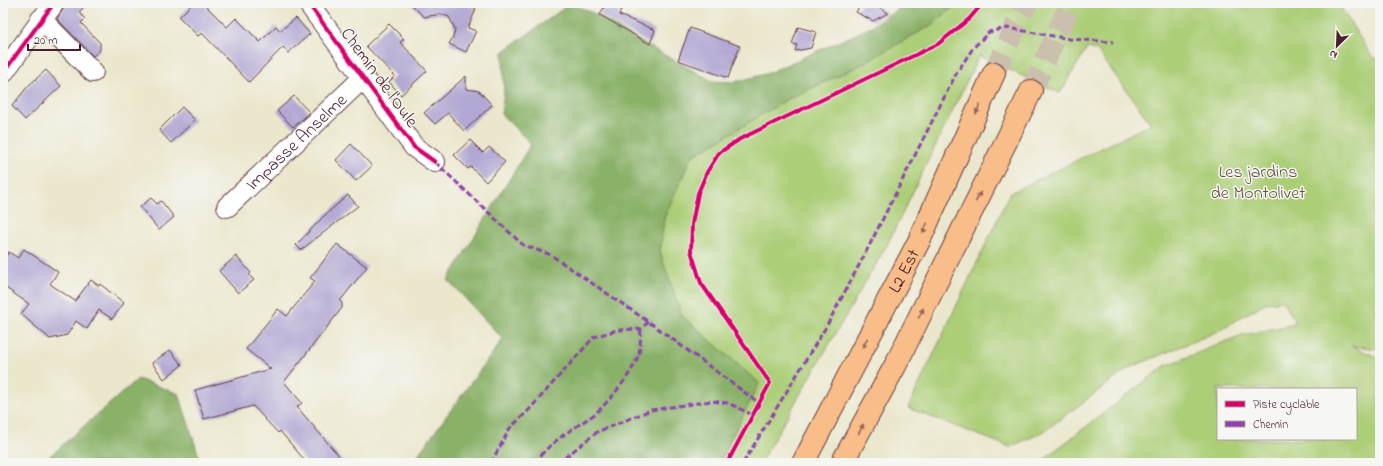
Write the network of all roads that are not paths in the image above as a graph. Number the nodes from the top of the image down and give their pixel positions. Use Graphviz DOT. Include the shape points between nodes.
graph roads {
  1 [pos="54,3"];
  2 [pos="308,3"];
  3 [pos="41,19"];
  4 [pos="93,72"];
  5 [pos="3,73"];
  6 [pos="994,73"];
  7 [pos="364,77"];
  8 [pos="1031,91"];
  9 [pos="434,162"];
  10 [pos="227,207"];
  11 [pos="803,463"];
  12 [pos="842,463"];
  1 -- 3 [label="street"];
  2 -- 7 [label="street, Chemin de l'Oule"];
  3 -- 4 [label="street"];
  3 -- 5 [label="street"];
  6 -- 11 [label="highway, L2 Est, one-way" via="919,241"];
  7 -- 9 [label="street, Chemin de l'Oule" via="414,146"];
  7 -- 10 [label="street, Impasse Anselme"];
  12 -- 8 [label="highway, L2 Est, one-way" via="895,366"];
}
